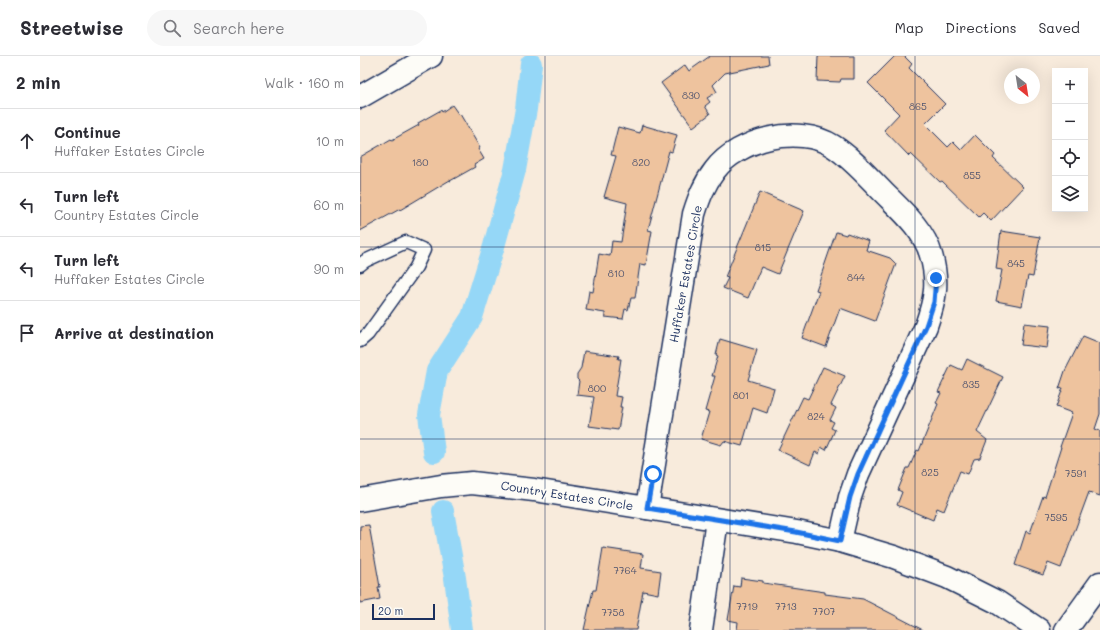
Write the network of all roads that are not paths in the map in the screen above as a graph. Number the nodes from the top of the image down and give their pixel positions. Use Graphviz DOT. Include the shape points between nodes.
graph roads {
  1 [pos="431,56"];
  2 [pos="360,97"];
  3 [pos="360,264"];
  4 [pos="360,341"];
  5 [pos="360,500"];
  6 [pos="647,508"];
  7 [pos="717,520"];
  8 [pos="840,541"];
  9 [pos="1100,583"];
  10 [pos="701,630"];
  11 [pos="1040,630"];
  12 [pos="1066,630"];
  1 -- 2 [label="street"];
  3 -- 4 [label="lane" via="406,242 424,250 416,267 368,334"];
  5 -- 6 [label="street, Country Estates Circle" via="472,483"];
  6 -- 7 [label="street, Country Estates Circle"];
  6 -- 8 [label="street, Huffaker Estates Circle" via="694,214 702,190 715,170 733,153 757,141 784,135 813,138 832,145 850,159 910,219 924,238 931,254 936,278 934,302 926,326 858,474"];
  7 -- 8 [label="street, Country Estates Circle"];
  7 -- 10 [label="street"];
  8 -- 11 [label="street, Country Estates Circle" via="894,557 947,577 997,602"];
  9 -- 12 [label="street"];
}
